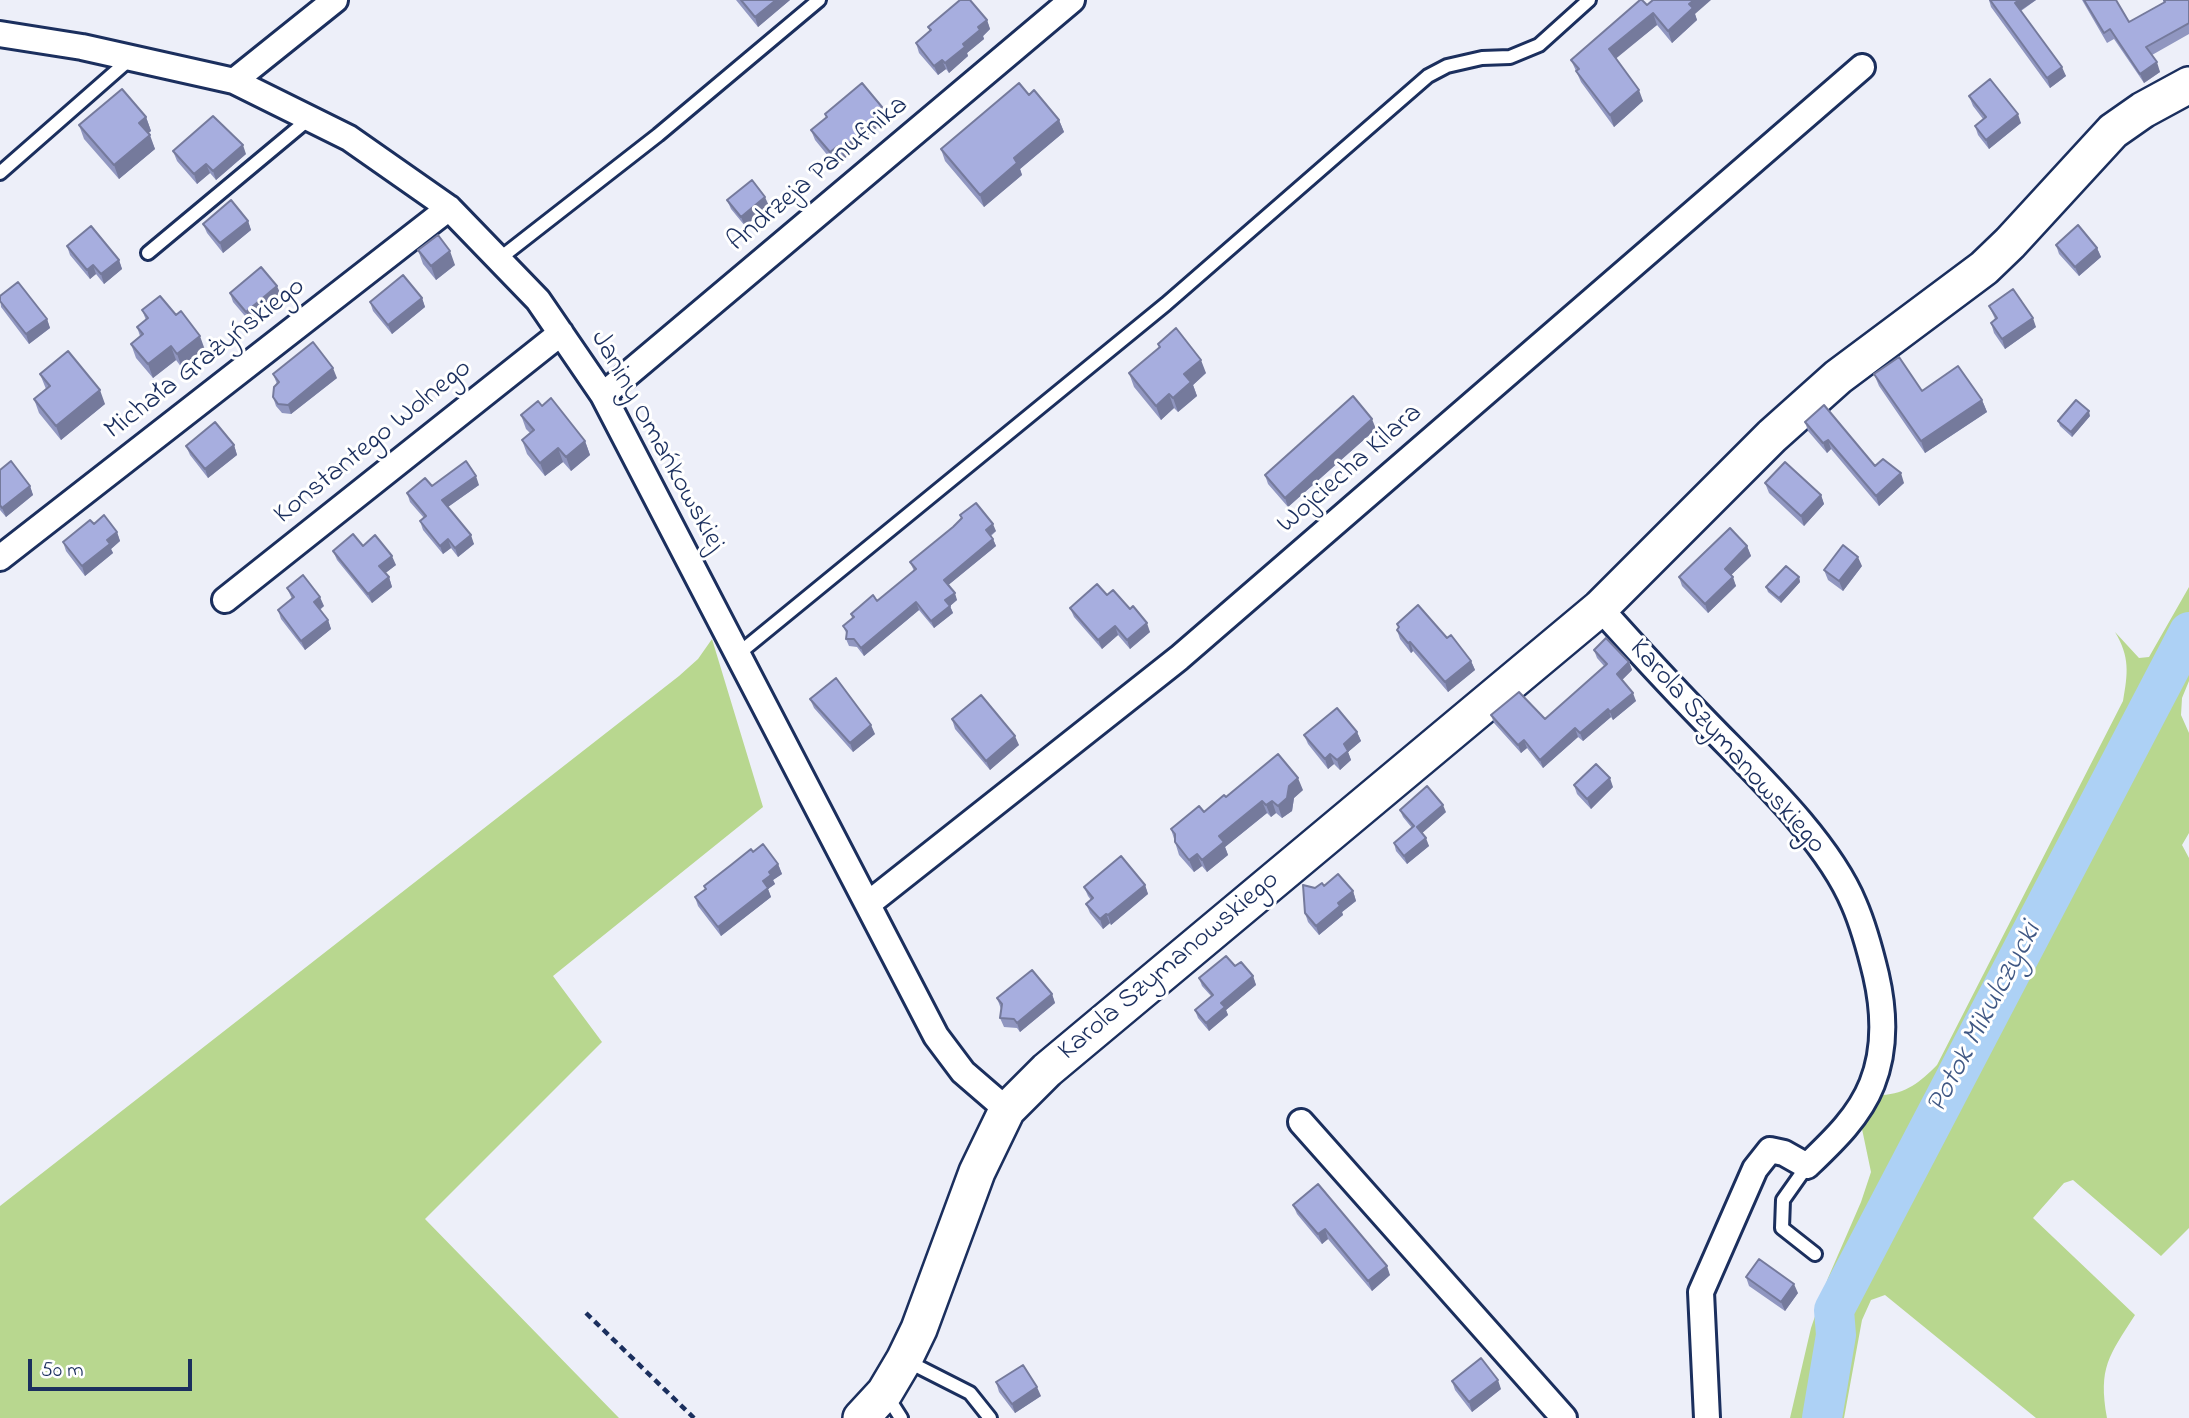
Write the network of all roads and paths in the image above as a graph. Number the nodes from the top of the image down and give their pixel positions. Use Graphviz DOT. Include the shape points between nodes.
graph roads {
  1 [pos="335,0"];
  2 [pos="819,0"];
  3 [pos="1073,0"];
  4 [pos="1589,0"];
  5 [pos="0,34"];
  6 [pos="131,58"];
  7 [pos="1862,67"];
  8 [pos="234,81"];
  9 [pos="2189,85"];
  10 [pos="310,118"];
  11 [pos="0,173"];
  12 [pos="449,208"];
  13 [pos="148,253"];
  14 [pos="499,259"];
  15 [pos="561,333"];
  16 [pos="603,395"];
  17 [pos="0,558"];
  18 [pos="225,600"];
  19 [pos="1600,608"];
  20 [pos="738,654"];
  21 [pos="868,904"];
  22 [pos="1007,1110"];
  23 [pos="1301,1122"];
  24 [pos="1807,1166"];
  25 [pos="1815,1254"];
  26 [pos="586,1313"];
  27 [pos="904,1360"];
  28 [pos="893,1405"];
  29 [pos="694,1418"];
  30 [pos="861,1418"];
  31 [pos="990,1418"];
  32 [pos="1564,1418"];
  33 [pos="1707,1418"];
  1 -- 8 [label="street"];
  2 -- 14 [label="lane" via="658,135"];
  3 -- 16 [label="street, Andrzeja Panufnika"];
  4 -- 20 [label="lane" via="1539,45 1510,57 1447,66 1428,76 1166,304"];
  5 -- 6 [label="street, Janiny Omańkowskiej"];
  6 -- 8 [label="street, Janiny Omańkowskiej"];
  6 -- 11 [label="lane"];
  7 -- 21 [label="street, Wojciecha Kilara" via="1179,658"];
  8 -- 10 [label="street, Janiny Omańkowskiej"];
  9 -- 19 [label="street, Karola Szymanowskiego" via="2113,131 1984,268 1838,377 1772,436"];
  10 -- 12 [label="street, Janiny Omańkowskiej" via="349,138"];
  10 -- 13 [label="lane"];
  12 -- 14 [label="street, Janiny Omańkowskiej"];
  12 -- 17 [label="street, Michała Grażyńskiego"];
  14 -- 15 [label="street, Janiny Omańkowskiej" via="538,300"];
  15 -- 16 [label="street, Janiny Omańkowskiej"];
  15 -- 18 [label="street, Konstantego Wolnego"];
  16 -- 20 [label="street, Janiny Omańkowskiej"];
  19 -- 22 [label="street, Karola Szymanowskiego" via="1048,1070"];
  19 -- 24 [label="street, Karola Szymanowskiego" via="1801,823 1853,902 1870,947 1881,996 1882,1045 1872,1084 1840,1134"];
  20 -- 21 [label="street, Janiny Omańkowskiej"];
  21 -- 22 [label="street, Janiny Omańkowskiej" via="936,1036 963,1072"];
  22 -- 27 [label="street, Karola Szymanowskiego" via="977,1172"];
  23 -- 32 [label="street"];
  24 -- 25 [label="lane" via="1783,1200 1782,1228"];
  24 -- 33 [label="street" via="1770,1150 1755,1170 1701,1292"];
  26 -- 29 [label="path"];
  27 -- 28 [label="street, Karola Szymanowskiego"];
  27 -- 31 [label="lane" via="971,1393"];
  28 -- 30 [label="street, Karola Szymanowskiego"];
}
